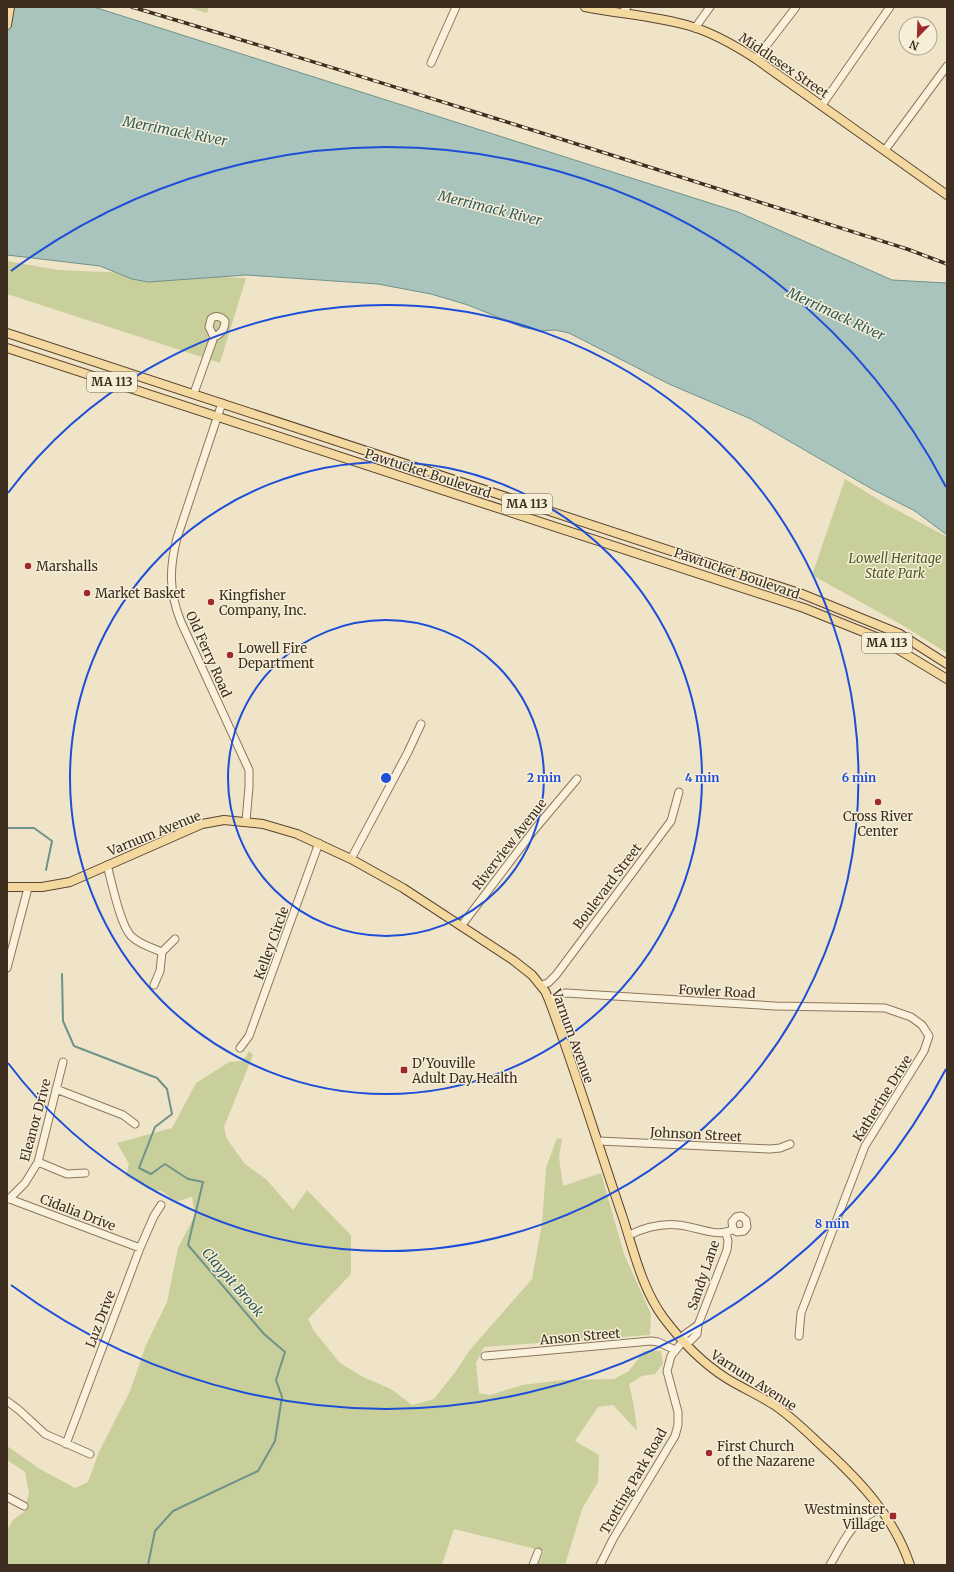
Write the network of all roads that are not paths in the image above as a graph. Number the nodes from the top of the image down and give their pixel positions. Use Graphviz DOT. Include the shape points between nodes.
graph roads {
  1 [pos="10,7"];
  2 [pos="456,7"];
  3 [pos="585,7"];
  4 [pos="710,7"];
  5 [pos="796,7"];
  6 [pos="890,7"];
  7 [pos="625,10"];
  8 [pos="7,25"];
  9 [pos="695,28"];
  10 [pos="756,59"];
  11 [pos="431,63"];
  12 [pos="947,66"];
  13 [pos="822,105"];
  14 [pos="885,150"];
  15 [pos="947,195"];
  16 [pos="7,333"];
  17 [pos="214,338"];
  18 [pos="7,348"];
  19 [pos="194,393"];
  20 [pos="222,403"];
  21 [pos="218,416"];
  22 [pos="947,664"];
  23 [pos="947,679"];
  24 [pos="421,724"];
  25 [pos="577,779"];
  26 [pos="679,792"];
  27 [pos="246,821"];
  28 [pos="319,843"];
  29 [pos="350,859"];
  30 [pos="107,865"];
  31 [pos="7,887"];
  32 [pos="28,888"];
  33 [pos="462,925"];
  34 [pos="175,939"];
  35 [pos="162,952"];
  36 [pos="7,968"];
  37 [pos="154,985"];
  38 [pos="541,985"];
  39 [pos="549,1000"];
  40 [pos="885,1008"];
  41 [pos="240,1048"];
  42 [pos="63,1062"];
  43 [pos="56,1089"];
  44 [pos="135,1124"];
  45 [pos="599,1141"];
  46 [pos="790,1144"];
  47 [pos="38,1162"];
  48 [pos="85,1173"];
  49 [pos="8,1198"];
  50 [pos="161,1205"];
  51 [pos="733,1229"];
  52 [pos="726,1232"];
  53 [pos="629,1235"];
  54 [pos="140,1248"];
  55 [pos="799,1336"];
  56 [pos="683,1342"];
  57 [pos="675,1350"];
  58 [pos="485,1356"];
  59 [pos="7,1401"];
  60 [pos="66,1444"];
  61 [pos="90,1454"];
  62 [pos="7,1497"];
  63 [pos="24,1506"];
  64 [pos="881,1508"];
  65 [pos="538,1552"];
  66 [pos="533,1565"];
  67 [pos="600,1565"];
  68 [pos="830,1565"];
  69 [pos="910,1565"];
  1 -- 8 [label="main road"];
  2 -- 11 [label="street"];
  3 -- 7 [label="main road, Middlesex Street"];
  4 -- 9 [label="street"];
  5 -- 10 [label="street"];
  6 -- 13 [label="street"];
  7 -- 9 [label="main road, Middlesex Street"];
  9 -- 10 [label="main road, Middlesex Street" via="729,42"];
  10 -- 13 [label="main road, Middlesex Street"];
  12 -- 14 [label="street"];
  13 -- 14 [label="main road, Middlesex Street"];
  14 -- 15 [label="main road, Middlesex Street"];
  16 -- 19 [label="main road, Pawtucket Boulevard / MA 113"];
  17 -- 19 [label="street"];
  18 -- 21 [label="main road, Pawtucket Boulevard / MA 113"];
  19 -- 20 [label="main road, Pawtucket Boulevard / MA 113"];
  20 -- 21 [label="street, Old Ferry Road"];
  20 -- 22 [label="main road, Pawtucket Boulevard / MA 113" via="802,594 900,634"];
  21 -- 23 [label="main road, Pawtucket Boulevard / MA 113" via="804,608 881,640"];
  21 -- 27 [label="street, Old Ferry Road" via="177,538 171,573 174,605 249,770"];
  24 -- 29 [label="street"];
  25 -- 33 [label="street, Riverview Avenue" via="534,830"];
  26 -- 38 [label="street, Boulevard Street" via="671,821 556,975 548,983"];
  27 -- 28 [label="main road, Varnum Avenue" via="284,830"];
  27 -- 30 [label="main road, Varnum Avenue" via="224,820 202,824"];
  28 -- 29 [label="main road, Varnum Avenue"];
  28 -- 41 [label="street, Kelley Circle" via="249,1036"];
  29 -- 33 [label="main road, Varnum Avenue" via="392,881"];
  30 -- 32 [label="main road, Varnum Avenue" via="65,883"];
  30 -- 35 [label="street" via="124,924 132,936 144,945"];
  31 -- 32 [label="main road, Varnum Avenue"];
  32 -- 36 [label="street"];
  33 -- 38 [label="main road, Varnum Avenue" via="523,968"];
  34 -- 35 [label="street"];
  35 -- 37 [label="street" via="160,971"];
  38 -- 39 [label="main road, Varnum Avenue"];
  39 -- 40 [label="street, Fowler Road" via="566,993 776,1006"];
  39 -- 45 [label="main road, Varnum Avenue"];
  40 -- 55 [label="street, Katherine Drive" via="911,1017 929,1036 924,1050 865,1146 801,1313"];
  42 -- 43 [label="street, Eleanor Drive"];
  43 -- 44 [label="street" via="123,1115"];
  43 -- 47 [label="street, Eleanor Drive"];
  45 -- 46 [label="street, Johnson Street" via="770,1149"];
  45 -- 53 [label="main road, Varnum Avenue"];
  47 -- 48 [label="street" via="67,1174"];
  47 -- 49 [label="street, Eleanor Drive" via="25,1183"];
  49 -- 54 [label="street, Cidalia Drive"];
  50 -- 54 [label="street, Luz Drive"];
  51 -- 52 [label="street"];
  52 -- 53 [label="street" via="717,1233 677,1224 654,1226"];
  52 -- 56 [label="street, Sandy Lane" via="727,1250 698,1325 684,1335"];
  53 -- 56 [label="main road, Varnum Avenue" via="651,1298"];
  54 -- 60 [label="street, Luz Drive"];
  56 -- 57 [label="street, Trotting Park Road"];
  56 -- 64 [label="main road, Varnum Avenue" via="714,1370 767,1401 798,1424 854,1477"];
  57 -- 58 [label="street, Anson Street" via="651,1341"];
  57 -- 67 [label="street, Trotting Park Road" via="667,1371 678,1412 675,1436"];
  59 -- 60 [label="street" via="41,1432"];
  60 -- 61 [label="street"];
  62 -- 63 [label="street"];
  64 -- 68 [label="street" via="863,1517 852,1527"];
  64 -- 69 [label="main road, Varnum Avenue" via="900,1540"];
  65 -- 66 [label="street"];
}
